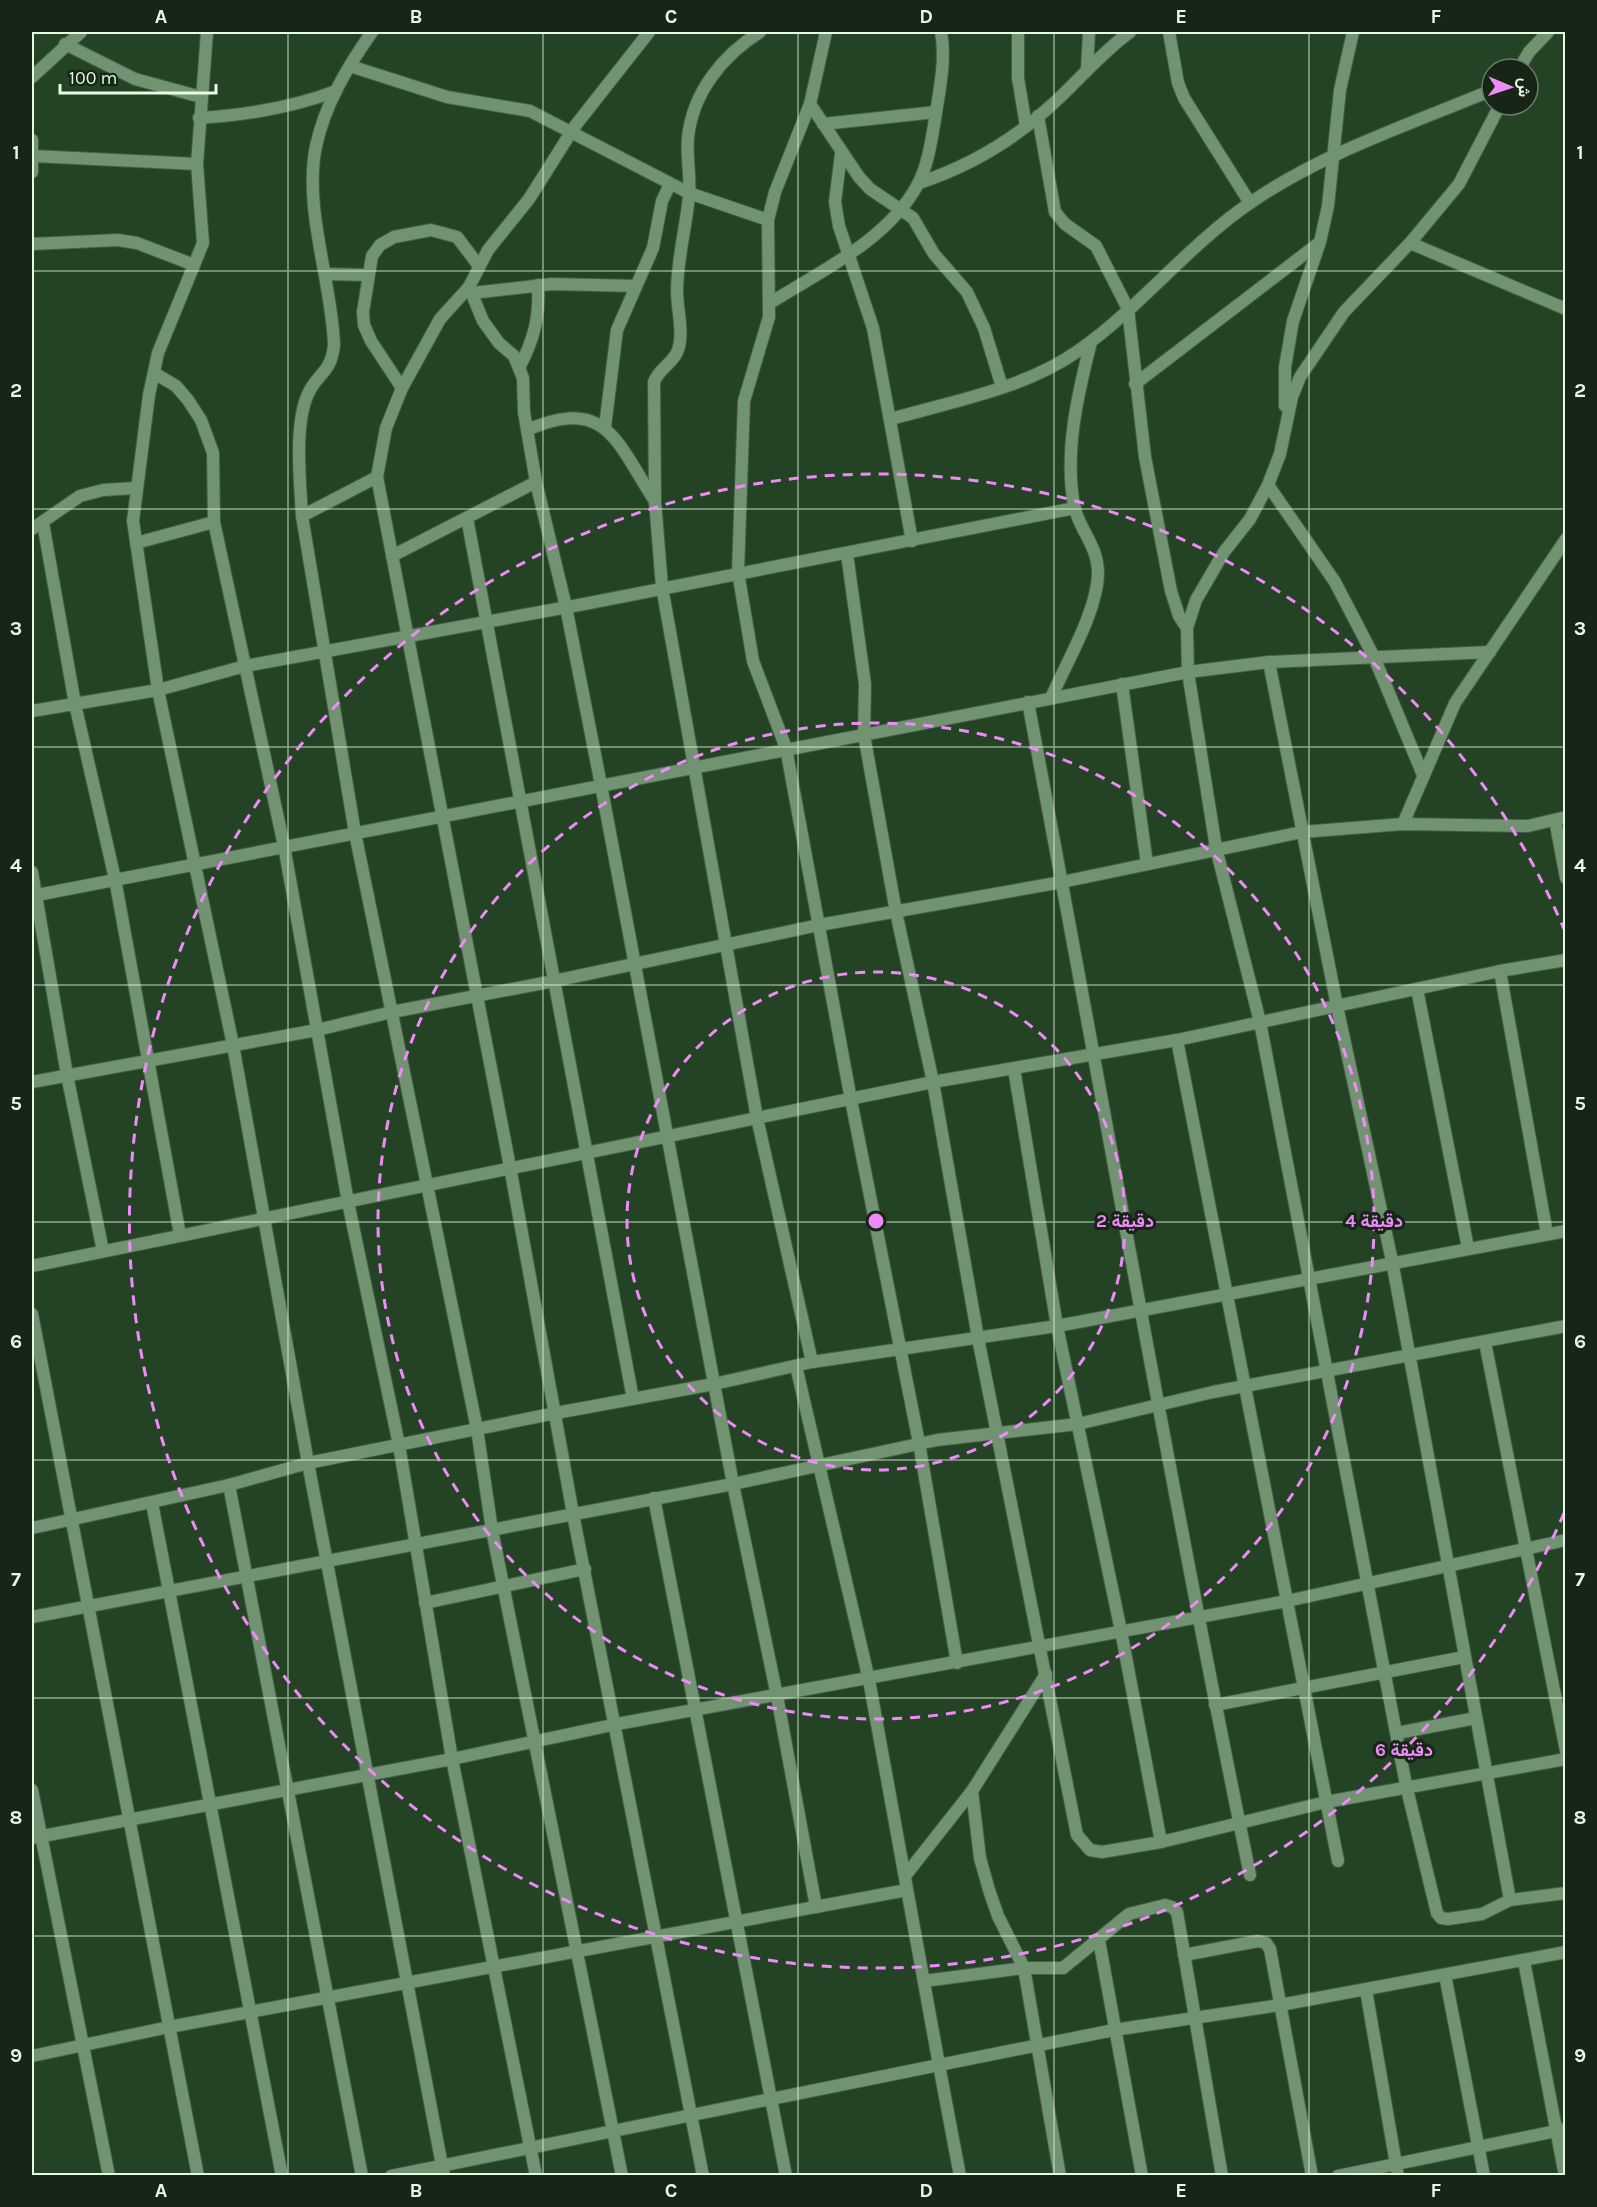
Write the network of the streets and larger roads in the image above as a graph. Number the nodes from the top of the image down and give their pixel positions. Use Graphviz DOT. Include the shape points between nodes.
graph roads {
  1 [pos="81,32"];
  2 [pos="207,32"];
  3 [pos="372,32"];
  4 [pos="649,32"];
  5 [pos="760,32"];
  6 [pos="826,32"];
  7 [pos="1018,32"];
  8 [pos="1089,32"];
  9 [pos="1130,32"];
  10 [pos="1169,32"];
  11 [pos="1353,32"];
  12 [pos="1548,32"];
  13 [pos="943,33"];
  14 [pos="65,44"];
  15 [pos="1526,57"];
  16 [pos="350,66"];
  17 [pos="1087,70"];
  18 [pos="32,77"];
  19 [pos="336,91"];
  20 [pos="1480,95"];
  21 [pos="201,97"];
  22 [pos="810,104"];
  23 [pos="936,112"];
  24 [pos="1038,116"];
  25 [pos="1494,117"];
  26 [pos="199,118"];
  27 [pos="823,124"];
  28 [pos="1026,126"];
  29 [pos="571,133"];
  30 [pos="32,140"];
  31 [pos="841,154"];
  32 [pos="33,156"];
  33 [pos="1334,157"];
  34 [pos="198,164"];
  35 [pos="32,172"];
  36 [pos="919,183"];
  37 [pos="670,184"];
  38 [pos="689,193"];
  39 [pos="1250,203"];
  40 [pos="901,209"];
  41 [pos="768,220"];
  42 [pos="1320,242"];
  43 [pos="1410,243"];
  44 [pos="32,244"];
  45 [pos="847,254"];
  46 [pos="194,265"];
  47 [pos="479,266"];
  48 [pos="326,274"];
  49 [pos="367,275"];
  50 [pos="538,285"];
  51 [pos="636,286"];
  52 [pos="470,290"];
  53 [pos="770,303"];
  54 [pos="1128,309"];
  55 [pos="1566,309"];
  56 [pos="1090,342"];
  57 [pos="520,366"];
  58 [pos="154,373"];
  59 [pos="1134,384"];
  60 [pos="1002,387"];
  61 [pos="402,388"];
  62 [pos="891,419"];
  63 [pos="1285,423"];
  64 [pos="605,427"];
  65 [pos="527,430"];
  66 [pos="377,477"];
  67 [pos="536,482"];
  68 [pos="1268,485"];
  69 [pos="135,488"];
  70 [pos="655,501"];
  71 [pos="1075,508"];
  72 [pos="302,516"];
  73 [pos="467,519"];
  74 [pos="214,522"];
  75 [pos="37,526"];
  76 [pos="1566,538"];
  77 [pos="912,541"];
  78 [pos="136,543"];
  79 [pos="847,554"];
  80 [pos="392,556"];
  81 [pos="738,572"];
  82 [pos="662,587"];
  83 [pos="566,608"];
  84 [pos="485,622"];
  85 [pos="1187,628"];
  86 [pos="407,635"];
  87 [pos="323,652"];
  88 [pos="1490,652"];
  89 [pos="1374,657"];
  90 [pos="1269,662"];
  91 [pos="245,666"];
  92 [pos="1188,672"];
  93 [pos="1122,684"];
  94 [pos="158,690"];
  95 [pos="1051,698"];
  96 [pos="1028,702"];
  97 [pos="75,704"];
  98 [pos="32,711"];
  99 [pos="864,735"];
  100 [pos="786,748"];
  101 [pos="693,766"];
  102 [pos="1423,775"];
  103 [pos="601,785"];
  104 [pos="521,801"];
  105 [pos="440,816"];
  106 [pos="1560,819"];
  107 [pos="1403,824"];
  108 [pos="1302,832"];
  109 [pos="355,833"];
  110 [pos="284,846"];
  111 [pos="1216,848"];
  112 [pos="194,864"];
  113 [pos="1147,864"];
  114 [pos="32,872"];
  115 [pos="1566,878"];
  116 [pos="115,879"];
  117 [pos="1062,882"];
  118 [pos="34,895"];
  119 [pos="896,912"];
  120 [pos="819,925"];
  121 [pos="724,945"];
  122 [pos="1566,960"];
  123 [pos="634,963"];
  124 [pos="1500,971"];
  125 [pos="554,981"];
  126 [pos="1417,989"];
  127 [pos="475,996"];
  128 [pos="1337,1006"];
  129 [pos="392,1012"];
  130 [pos="1260,1022"];
  131 [pos="317,1029"];
  132 [pos="1177,1040"];
  133 [pos="233,1045"];
  134 [pos="1095,1054"];
  135 [pos="146,1061"];
  136 [pos="1014,1069"];
  137 [pos="67,1075"];
  138 [pos="32,1082"];
  139 [pos="933,1082"];
  140 [pos="850,1100"];
  141 [pos="757,1118"];
  142 [pos="667,1137"];
  143 [pos="587,1153"];
  144 [pos="510,1167"];
  145 [pos="428,1186"];
  146 [pos="348,1202"];
  147 [pos="263,1219"];
  148 [pos="1566,1231"];
  149 [pos="1547,1234"];
  150 [pos="180,1235"];
  151 [pos="1468,1248"];
  152 [pos="103,1251"];
  153 [pos="1392,1262"];
  154 [pos="32,1266"];
  155 [pos="1310,1278"];
  156 [pos="1228,1294"];
  157 [pos="1140,1310"];
  158 [pos="32,1314"];
  159 [pos="1057,1326"];
  160 [pos="1566,1326"];
  161 [pos="978,1338"];
  162 [pos="1485,1342"];
  163 [pos="899,1349"];
  164 [pos="1410,1356"];
  165 [pos="812,1362"];
  166 [pos="796,1366"];
  167 [pos="1328,1371"];
  168 [pos="714,1384"];
  169 [pos="1246,1385"];
  170 [pos="633,1399"];
  171 [pos="1158,1405"];
  172 [pos="556,1413"];
  173 [pos="1078,1424"];
  174 [pos="477,1429"];
  175 [pos="998,1434"];
  176 [pos="919,1443"];
  177 [pos="399,1445"];
  178 [pos="308,1464"];
  179 [pos="821,1467"];
  180 [pos="733,1484"];
  181 [pos="229,1485"];
  182 [pos="654,1498"];
  183 [pos="152,1503"];
  184 [pos="573,1514"];
  185 [pos="70,1522"];
  186 [pos="32,1528"];
  187 [pos="492,1530"];
  188 [pos="1566,1540"];
  189 [pos="416,1545"];
  190 [pos="1525,1550"];
  191 [pos="328,1561"];
  192 [pos="1446,1566"];
  193 [pos="585,1569"];
  194 [pos="246,1578"];
  195 [pos="1366,1584"];
  196 [pos="503,1588"];
  197 [pos="168,1592"];
  198 [pos="1287,1601"];
  199 [pos="425,1603"];
  200 [pos="89,1606"];
  201 [pos="32,1617"];
  202 [pos="1198,1617"];
  203 [pos="1121,1631"];
  204 [pos="1041,1646"];
  205 [pos="1464,1657"];
  206 [pos="957,1663"];
  207 [pos="1383,1671"];
  208 [pos="1046,1674"];
  209 [pos="869,1680"];
  210 [pos="1304,1687"];
  211 [pos="777,1696"];
  212 [pos="1215,1705"];
  213 [pos="694,1711"];
  214 [pos="1476,1718"];
  215 [pos="616,1724"];
  216 [pos="1397,1733"];
  217 [pos="533,1742"];
  218 [pos="1566,1751"];
  219 [pos="452,1759"];
  220 [pos="1566,1759"];
  221 [pos="1486,1771"];
  222 [pos="366,1774"];
  223 [pos="1406,1785"];
  224 [pos="32,1790"];
  225 [pos="286,1791"];
  226 [pos="972,1791"];
  227 [pos="1326,1802"];
  228 [pos="210,1804"];
  229 [pos="127,1821"];
  230 [pos="1239,1822"];
  231 [pos="36,1838"];
  232 [pos="1161,1842"];
  233 [pos="1338,1861"];
  234 [pos="1250,1875"];
  235 [pos="905,1876"];
  236 [pos="907,1890"];
  237 [pos="1566,1893"];
  238 [pos="1510,1900"];
  239 [pos="816,1907"];
  240 [pos="736,1921"];
  241 [pos="657,1937"];
  242 [pos="1100,1940"];
  243 [pos="1566,1952"];
  244 [pos="576,1953"];
  245 [pos="1184,1955"];
  246 [pos="1524,1961"];
  247 [pos="494,1967"];
  248 [pos="1024,1968"];
  249 [pos="1445,1975"];
  250 [pos="924,1981"];
  251 [pos="407,1983"];
  252 [pos="1365,1990"];
  253 [pos="326,1998"];
  254 [pos="1280,2005"];
  255 [pos="250,2012"];
  256 [pos="1195,2019"];
  257 [pos="170,2027"];
  258 [pos="1114,2030"];
  259 [pos="1037,2045"];
  260 [pos="85,2046"];
  261 [pos="32,2056"];
  262 [pos="939,2065"];
  263 [pos="771,2100"];
  264 [pos="692,2115"];
  265 [pos="1561,2130"];
  266 [pos="613,2131"];
  267 [pos="531,2147"];
  268 [pos="1478,2147"];
  269 [pos="443,2170"];
  270 [pos="1397,2170"];
  271 [pos="109,2175"];
  272 [pos="198,2175"];
  273 [pos="282,2175"];
  274 [pos="362,2175"];
  275 [pos="391,2175"];
  276 [pos="536,2175"];
  277 [pos="622,2175"];
  278 [pos="703,2175"];
  279 [pos="786,2175"];
  280 [pos="960,2175"];
  281 [pos="1060,2175"];
  282 [pos="1142,2175"];
  283 [pos="1222,2175"];
  284 [pos="1312,2175"];
  285 [pos="1338,2175"];
  286 [pos="1484,2175"];
  287 [pos="1565,2175"];
  1 -- 14 [label="street"];
  2 -- 21 [label="street"];
  3 -- 16 [label="street"];
  4 -- 29 [label="street"];
  5 -- 38 [label="street" via="721,63 700,97 688,137"];
  6 -- 22 [label="street"];
  7 -- 28 [label="street" via="1018,78"];
  8 -- 17 [label="street"];
  9 -- 17 [label="street"];
  10 -- 39 [label="street" via="1184,98"];
  11 -- 33 [label="street" via="1340,90"];
  12 -- 15 [label="street"];
  13 -- 23 [label="street"];
  14 -- 18 [label="street"];
  14 -- 21 [label="street" via="135,79"];
  16 -- 19 [label="street"];
  16 -- 29 [label="street" via="447,96 530,111"];
  17 -- 24 [label="street"];
  19 -- 26 [label="street" via="246,115"];
  19 -- 48 [label="street" via="316,147 314,175"];
  20 -- 33 [label="street"];
  21 -- 26 [label="street"];
  22 -- 27 [label="street"];
  22 -- 41 [label="street"];
  23 -- 27 [label="street"];
  23 -- 36 [label="street"];
  24 -- 28 [label="street"];
  24 -- 54 [label="street" via="1055,212 1096,246"];
  25 -- 43 [label="street" via="1459,184"];
  26 -- 34 [label="street"];
  27 -- 31 [label="street"];
  28 -- 36 [label="street" via="974,160"];
  29 -- 37 [label="street"];
  29 -- 47 [label="street" via="529,200"];
  30 -- 32 [label="street"];
  31 -- 40 [label="street" via="870,189"];
  31 -- 45 [label="street" via="835,202"];
  32 -- 34 [label="street"];
  32 -- 35 [label="street"];
  33 -- 39 [label="street"];
  33 -- 42 [label="street"];
  34 -- 46 [label="street" via="203,243"];
  36 -- 40 [label="street"];
  37 -- 38 [label="street"];
  37 -- 51 [label="street" via="662,201 656,240"];
  38 -- 41 [label="street"];
  38 -- 70 [label="street" via="677,290 678,352 654,382"];
  39 -- 54 [label="street"];
  40 -- 45 [label="street"];
  40 -- 60 [label="street" via="913,218 934,254 967,292 984,328"];
  41 -- 53 [label="street"];
  42 -- 59 [label="street"];
  42 -- 63 [label="street" via="1293,321 1286,367"];
  43 -- 55 [label="street"];
  43 -- 63 [label="street" via="1344,312 1320,346 1300,377"];
  44 -- 46 [label="street" via="118,240 137,243"];
  45 -- 53 [label="street"];
  45 -- 62 [label="street" via="873,328"];
  46 -- 58 [label="street" via="172,313"];
  47 -- 49 [label="street" via="457,237 431,230 394,237 380,245"];
  47 -- 52 [label="street"];
  48 -- 49 [label="street"];
  48 -- 72 [label="street" via="334,345 331,363 308,395 299,468"];
  49 -- 61 [label="street" via="364,325"];
  50 -- 51 [label="street"];
  50 -- 52 [label="street"];
  50 -- 57 [label="street" via="538,320"];
  51 -- 64 [label="street" via="614,343"];
  52 -- 57 [label="street" via="490,333"];
  52 -- 61 [label="street" via="440,319"];
  53 -- 81 [label="street" via="766,332 744,401"];
  54 -- 56 [label="street"];
  54 -- 59 [label="street"];
  56 -- 60 [label="street" via="1040,372"];
  56 -- 71 [label="street" via="1077,397 1072,464"];
  57 -- 65 [label="street"];
  58 -- 69 [label="street"];
  58 -- 74 [label="street" via="176,386 188,400 209,439 215,471"];
  59 -- 85 [label="street" via="1171,591"];
  60 -- 62 [label="street"];
  61 -- 66 [label="street" via="386,428"];
  62 -- 77 [label="street"];
  63 -- 68 [label="street" via="1280,454"];
  64 -- 65 [label="street" via="570,418"];
  64 -- 70 [label="street"];
  65 -- 67 [label="street"];
  66 -- 72 [label="street"];
  66 -- 80 [label="street"];
  67 -- 73 [label="street"];
  67 -- 83 [label="street"];
  68 -- 85 [label="street" via="1196,600"];
  68 -- 89 [label="street" via="1335,582"];
  69 -- 75 [label="street" via="80,496"];
  69 -- 78 [label="street"];
  70 -- 82 [label="street"];
  71 -- 77 [label="street"];
  71 -- 95 [label="street" via="1097,556 1098,576 1088,615"];
  72 -- 87 [label="street"];
  73 -- 80 [label="street"];
  73 -- 84 [label="street"];
  74 -- 78 [label="street"];
  74 -- 91 [label="street"];
  75 -- 97 [label="street"];
  76 -- 88 [label="street"];
  77 -- 79 [label="street"];
  78 -- 94 [label="street"];
  79 -- 81 [label="street"];
  79 -- 99 [label="street" via="865,684"];
  80 -- 86 [label="street"];
  81 -- 82 [label="street"];
  81 -- 100 [label="street" via="753,661"];
  82 -- 83 [label="street"];
  82 -- 101 [label="street"];
  83 -- 84 [label="street"];
  83 -- 103 [label="street"];
  84 -- 86 [label="street"];
  84 -- 104 [label="street"];
  85 -- 92 [label="street"];
  86 -- 87 [label="street"];
  86 -- 105 [label="street"];
  87 -- 91 [label="street"];
  87 -- 109 [label="street"];
  88 -- 89 [label="street"];
  88 -- 102 [label="street" via="1455,703"];
  89 -- 90 [label="street"];
  89 -- 102 [label="street"];
  90 -- 92 [label="street"];
  90 -- 108 [label="street"];
  91 -- 94 [label="street"];
  91 -- 110 [label="street"];
  92 -- 93 [label="street"];
  92 -- 111 [label="street"];
  93 -- 95 [label="street"];
  93 -- 113 [label="street"];
  94 -- 97 [label="street"];
  94 -- 112 [label="street"];
  95 -- 96 [label="street"];
  96 -- 99 [label="street"];
  96 -- 117 [label="street"];
  97 -- 98 [label="street"];
  97 -- 116 [label="street"];
  99 -- 100 [label="street"];
  99 -- 119 [label="street"];
  100 -- 101 [label="street"];
  100 -- 120 [label="street"];
  101 -- 103 [label="street"];
  101 -- 121 [label="street"];
  102 -- 107 [label="street"];
  103 -- 104 [label="street"];
  103 -- 123 [label="street"];
  104 -- 105 [label="street"];
  104 -- 125 [label="street"];
  105 -- 109 [label="street"];
  105 -- 127 [label="street"];
  106 -- 107 [label="street" via="1528,826"];
  106 -- 115 [label="street"];
  107 -- 108 [label="street"];
  108 -- 111 [label="street"];
  108 -- 128 [label="street"];
  109 -- 110 [label="street"];
  109 -- 129 [label="street"];
  110 -- 112 [label="street"];
  110 -- 131 [label="street"];
  111 -- 113 [label="street"];
  111 -- 130 [label="street"];
  112 -- 116 [label="street"];
  112 -- 133 [label="street"];
  113 -- 117 [label="street"];
  114 -- 118 [label="street"];
  116 -- 118 [label="street"];
  116 -- 135 [label="street"];
  117 -- 119 [label="street"];
  117 -- 134 [label="street"];
  118 -- 137 [label="street"];
  119 -- 120 [label="street"];
  119 -- 139 [label="street"];
  120 -- 121 [label="street"];
  120 -- 140 [label="street"];
  121 -- 123 [label="street"];
  121 -- 141 [label="street"];
  122 -- 124 [label="street"];
  123 -- 125 [label="street"];
  123 -- 142 [label="street"];
  124 -- 126 [label="street"];
  124 -- 149 [label="street"];
  125 -- 127 [label="street"];
  125 -- 143 [label="street"];
  126 -- 128 [label="street"];
  126 -- 151 [label="street"];
  127 -- 129 [label="street"];
  127 -- 144 [label="street"];
  128 -- 130 [label="street"];
  128 -- 153 [label="street"];
  129 -- 131 [label="street"];
  129 -- 145 [label="street"];
  130 -- 132 [label="street"];
  130 -- 155 [label="street"];
  131 -- 133 [label="street"];
  131 -- 146 [label="street"];
  132 -- 134 [label="street"];
  132 -- 156 [label="street"];
  133 -- 135 [label="street"];
  133 -- 147 [label="street"];
  134 -- 136 [label="street"];
  134 -- 157 [label="street"];
  135 -- 137 [label="street"];
  135 -- 150 [label="street"];
  136 -- 139 [label="street"];
  136 -- 159 [label="street"];
  137 -- 138 [label="street"];
  137 -- 152 [label="street"];
  139 -- 140 [label="street"];
  139 -- 161 [label="street"];
  140 -- 141 [label="street"];
  140 -- 163 [label="street"];
  141 -- 142 [label="street"];
  141 -- 165 [label="street"];
  142 -- 143 [label="street"];
  142 -- 168 [label="street"];
  143 -- 144 [label="street"];
  143 -- 170 [label="street"];
  144 -- 145 [label="street"];
  144 -- 172 [label="street"];
  145 -- 146 [label="street"];
  145 -- 174 [label="street"];
  146 -- 147 [label="street"];
  146 -- 177 [label="street"];
  147 -- 150 [label="street"];
  147 -- 178 [label="street"];
  148 -- 149 [label="street"];
  149 -- 151 [label="street"];
  150 -- 152 [label="street"];
  151 -- 153 [label="street"];
  152 -- 154 [label="street"];
  153 -- 155 [label="street"];
  153 -- 164 [label="street"];
  155 -- 156 [label="street"];
  155 -- 167 [label="street"];
  156 -- 157 [label="street"];
  156 -- 169 [label="street"];
  157 -- 159 [label="street"];
  157 -- 171 [label="street"];
  158 -- 185 [label="street"];
  159 -- 161 [label="street"];
  159 -- 173 [label="street"];
  160 -- 162 [label="street"];
  161 -- 163 [label="street"];
  161 -- 175 [label="street"];
  162 -- 164 [label="street"];
  162 -- 190 [label="street"];
  163 -- 165 [label="street"];
  163 -- 176 [label="street"];
  164 -- 167 [label="street"];
  164 -- 192 [label="street"];
  165 -- 166 [label="street"];
  166 -- 168 [label="street"];
  166 -- 179 [label="street"];
  167 -- 169 [label="street"];
  167 -- 195 [label="street"];
  168 -- 170 [label="street"];
  168 -- 180 [label="street"];
  169 -- 171 [label="street"];
  169 -- 198 [label="street"];
  170 -- 172 [label="street"];
  171 -- 173 [label="street"];
  171 -- 202 [label="street"];
  172 -- 174 [label="street"];
  172 -- 184 [label="street"];
  173 -- 175 [label="street"];
  173 -- 203 [label="street"];
  174 -- 177 [label="street"];
  174 -- 187 [label="street"];
  175 -- 176 [label="street"];
  175 -- 204 [label="street"];
  176 -- 179 [label="street"];
  176 -- 206 [label="street"];
  177 -- 178 [label="street"];
  177 -- 189 [label="street"];
  178 -- 181 [label="street"];
  178 -- 191 [label="street"];
  179 -- 180 [label="street"];
  179 -- 209 [label="street"];
  180 -- 182 [label="street"];
  180 -- 211 [label="street"];
  181 -- 183 [label="street"];
  181 -- 194 [label="street"];
  182 -- 184 [label="street"];
  182 -- 213 [label="street"];
  183 -- 185 [label="street"];
  183 -- 197 [label="street"];
  184 -- 187 [label="street"];
  184 -- 193 [label="street"];
  185 -- 186 [label="street"];
  185 -- 200 [label="street"];
  187 -- 189 [label="street"];
  187 -- 196 [label="street"];
  188 -- 190 [label="street"];
  189 -- 191 [label="street"];
  189 -- 199 [label="street"];
  190 -- 192 [label="street"];
  190 -- 218 [label="street"];
  191 -- 194 [label="street"];
  191 -- 222 [label="street"];
  192 -- 195 [label="street"];
  192 -- 205 [label="street"];
  193 -- 196 [label="street"];
  193 -- 215 [label="street"];
  194 -- 197 [label="street"];
  194 -- 225 [label="street"];
  195 -- 198 [label="street"];
  195 -- 207 [label="street"];
  196 -- 199 [label="street"];
  196 -- 217 [label="street"];
  197 -- 200 [label="street"];
  197 -- 228 [label="street"];
  198 -- 202 [label="street"];
  198 -- 210 [label="street"];
  199 -- 219 [label="street"];
  200 -- 201 [label="street"];
  200 -- 229 [label="street"];
  202 -- 203 [label="street"];
  202 -- 212 [label="street"];
  203 -- 204 [label="street"];
  203 -- 232 [label="street"];
  204 -- 206 [label="street"];
  204 -- 208 [label="street"];
  205 -- 207 [label="street"];
  205 -- 214 [label="street"];
  206 -- 209 [label="street"];
  207 -- 210 [label="street"];
  207 -- 216 [label="street"];
  208 -- 226 [label="street"];
  208 -- 232 [label="street" via="1077,1835 1090,1850 1102,1852"];
  209 -- 211 [label="street"];
  209 -- 235 [label="street"];
  210 -- 212 [label="street"];
  210 -- 227 [label="street"];
  211 -- 213 [label="street"];
  211 -- 239 [label="street"];
  212 -- 230 [label="street"];
  213 -- 215 [label="street"];
  213 -- 240 [label="street"];
  214 -- 216 [label="street"];
  214 -- 221 [label="street"];
  215 -- 217 [label="street"];
  215 -- 241 [label="street"];
  216 -- 223 [label="street"];
  217 -- 219 [label="street"];
  217 -- 244 [label="street"];
  219 -- 222 [label="street"];
  219 -- 247 [label="street"];
  220 -- 221 [label="street"];
  221 -- 223 [label="street"];
  221 -- 238 [label="street"];
  222 -- 225 [label="street"];
  222 -- 251 [label="street"];
  223 -- 227 [label="street"];
  223 -- 238 [label="street" via="1441,1918 1488,1913"];
  224 -- 231 [label="street"];
  225 -- 228 [label="street"];
  225 -- 253 [label="street"];
  226 -- 235 [label="street"];
  226 -- 248 [label="street" via="980,1858 989,1890"];
  227 -- 230 [label="street"];
  227 -- 233 [label="street"];
  228 -- 229 [label="street"];
  228 -- 255 [label="street"];
  229 -- 231 [label="street"];
  229 -- 257 [label="street"];
  230 -- 232 [label="street"];
  230 -- 234 [label="street"];
  231 -- 260 [label="street"];
  235 -- 236 [label="street"];
  236 -- 239 [label="street"];
  236 -- 250 [label="street"];
  237 -- 238 [label="street"];
  239 -- 240 [label="street"];
  240 -- 241 [label="street"];
  240 -- 263 [label="street"];
  241 -- 244 [label="street"];
  241 -- 264 [label="street"];
  242 -- 245 [label="street" via="1129,1914 1165,1905 1177,1912"];
  242 -- 248 [label="street" via="1063,1968"];
  242 -- 258 [label="street"];
  243 -- 246 [label="street"];
  244 -- 247 [label="street"];
  244 -- 266 [label="street"];
  245 -- 254 [label="street" via="1258,1941 1266,1943"];
  245 -- 256 [label="street"];
  246 -- 249 [label="street"];
  246 -- 265 [label="street"];
  247 -- 251 [label="street"];
  247 -- 267 [label="street"];
  248 -- 250 [label="street"];
  248 -- 259 [label="street"];
  249 -- 252 [label="street"];
  249 -- 268 [label="street"];
  250 -- 262 [label="street"];
  251 -- 253 [label="street"];
  251 -- 269 [label="street"];
  252 -- 254 [label="street"];
  252 -- 270 [label="street"];
  253 -- 255 [label="street"];
  253 -- 274 [label="street"];
  254 -- 256 [label="street"];
  254 -- 284 [label="street"];
  255 -- 257 [label="street"];
  255 -- 273 [label="street"];
  256 -- 258 [label="street"];
  256 -- 283 [label="street"];
  257 -- 260 [label="street"];
  257 -- 272 [label="street"];
  258 -- 259 [label="street"];
  258 -- 282 [label="street"];
  259 -- 262 [label="street"];
  259 -- 281 [label="street"];
  260 -- 261 [label="street"];
  260 -- 271 [label="street"];
  262 -- 263 [label="street"];
  262 -- 280 [label="street"];
  263 -- 264 [label="street"];
  263 -- 279 [label="street"];
  264 -- 266 [label="street"];
  264 -- 278 [label="street"];
  265 -- 268 [label="street"];
  265 -- 287 [label="street"];
  266 -- 267 [label="street"];
  266 -- 277 [label="street"];
  267 -- 269 [label="street"];
  267 -- 276 [label="street"];
  268 -- 270 [label="street"];
  268 -- 286 [label="street"];
  269 -- 275 [label="street"];
  270 -- 285 [label="street"];
}
